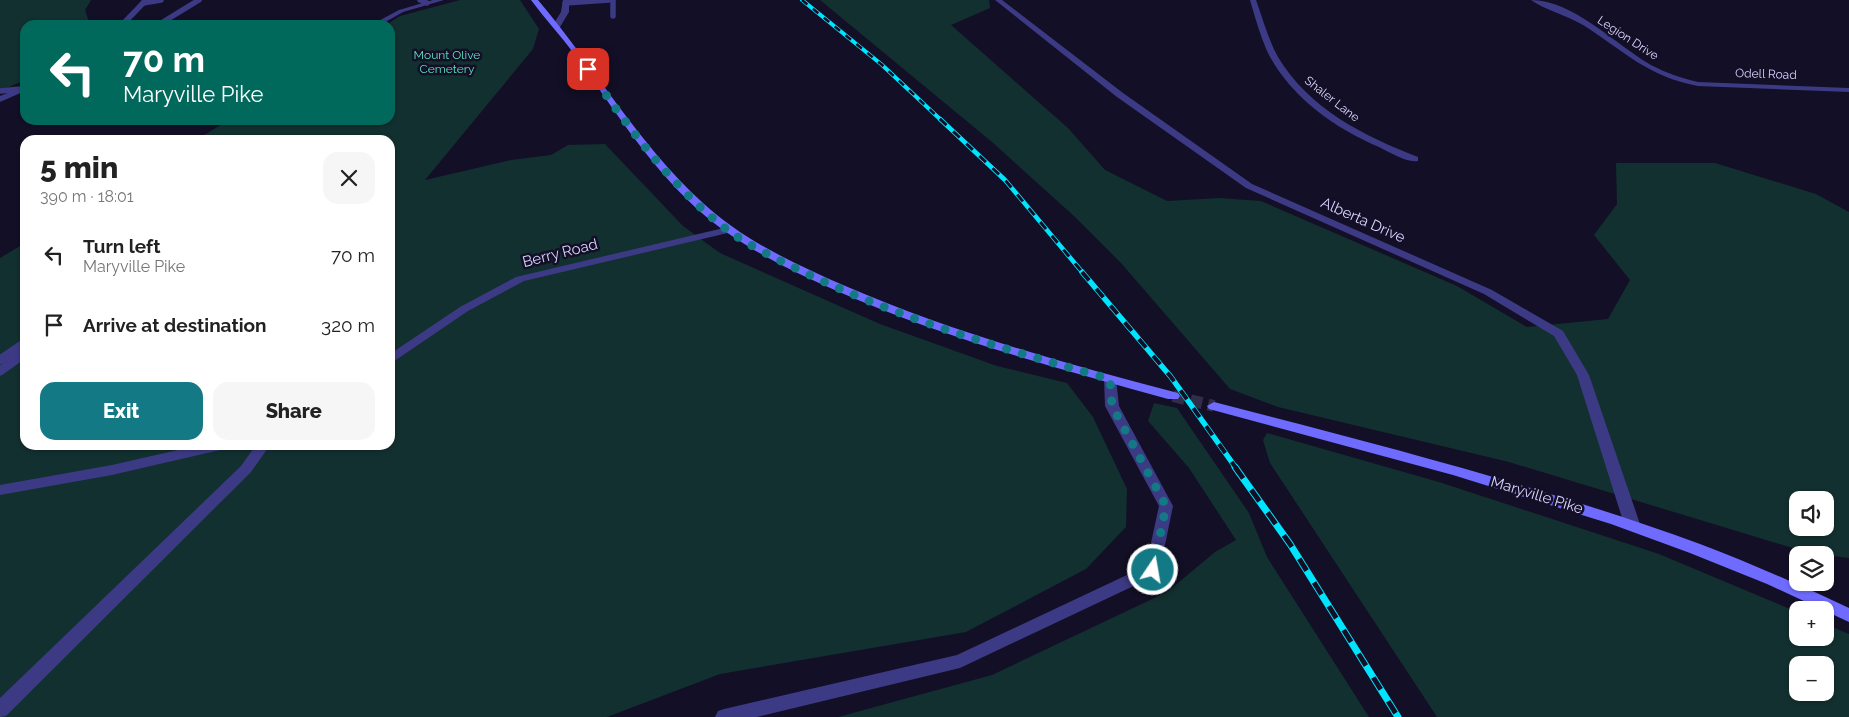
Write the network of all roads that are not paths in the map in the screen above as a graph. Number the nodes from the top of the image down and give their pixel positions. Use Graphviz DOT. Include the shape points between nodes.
graph roads {
  1 [pos="161,0"];
  2 [pos="200,0"];
  3 [pos="441,0"];
  4 [pos="534,0"];
  5 [pos="608,0"];
  6 [pos="613,0"];
  7 [pos="998,0"];
  8 [pos="1253,0"];
  9 [pos="1534,0"];
  10 [pos="145,2"];
  11 [pos="424,2"];
  12 [pos="566,2"];
  13 [pos="613,16"];
  14 [pos="127,20"];
  15 [pos="166,20"];
  16 [pos="384,20"];
  17 [pos="556,25"];
  18 [pos="1682,82"];
  19 [pos="20,88"];
  20 [pos="20,89"];
  21 [pos="1849,90"];
  22 [pos="0,91"];
  23 [pos="0,99"];
  24 [pos="1415,159"];
  25 [pos="728,230"];
  26 [pos="20,346"];
  27 [pos="20,357"];
  28 [pos="395,357"];
  29 [pos="0,360"];
  30 [pos="0,371"];
  31 [pos="1110,379"];
  32 [pos="1173,396"];
  33 [pos="1214,406"];
  34 [pos="198,450"];
  35 [pos="259,450"];
  36 [pos="0,490"];
  37 [pos="1632,524"];
  38 [pos="1849,615"];
  39 [pos="0,710"];
  40 [pos="724,717"];
  1 -- 10 [label="lane"];
  2 -- 15 [label="lane"];
  3 -- 11 [label="street"];
  4 -- 17 [label="main road"];
  5 -- 12 [label="lane"];
  6 -- 13 [label="lane"];
  7 -- 37 [label="street, Alberta Drive" via="1120,96 1249,186 1488,292 1558,334 1583,375"];
  8 -- 24 [label="street, Shaler Lane" via="1274,57 1298,91 1355,133"];
  9 -- 18 [label="street, Legion Drive" via="1570,14 1640,60"];
  10 -- 14 [label="lane"];
  11 -- 16 [label="street"];
  12 -- 17 [label="street" via="565,12"];
  17 -- 25 [label="main road" via="619,114 666,172"];
  18 -- 21 [label="street, Odell Road"];
  19 -- 22 [label="lane"];
  20 -- 23 [label="street"];
  25 -- 28 [label="street, Berry Road" via="520,279 464,310"];
  25 -- 31 [label="main road" via="794,267 876,305 973,340"];
  26 -- 29 [label="lane"];
  27 -- 30 [label="lane"];
  31 -- 32 [label="main road"];
  31 -- 40 [label="street" via="1112,406 1166,506 1153,570 960,661"];
  33 -- 37 [label="main road, Maryville Pike"];
  34 -- 36 [label="street" via="112,470"];
  35 -- 39 [label="street" via="246,468"];
  37 -- 38 [label="main road, Maryville Pike" via="1737,564"];
}
